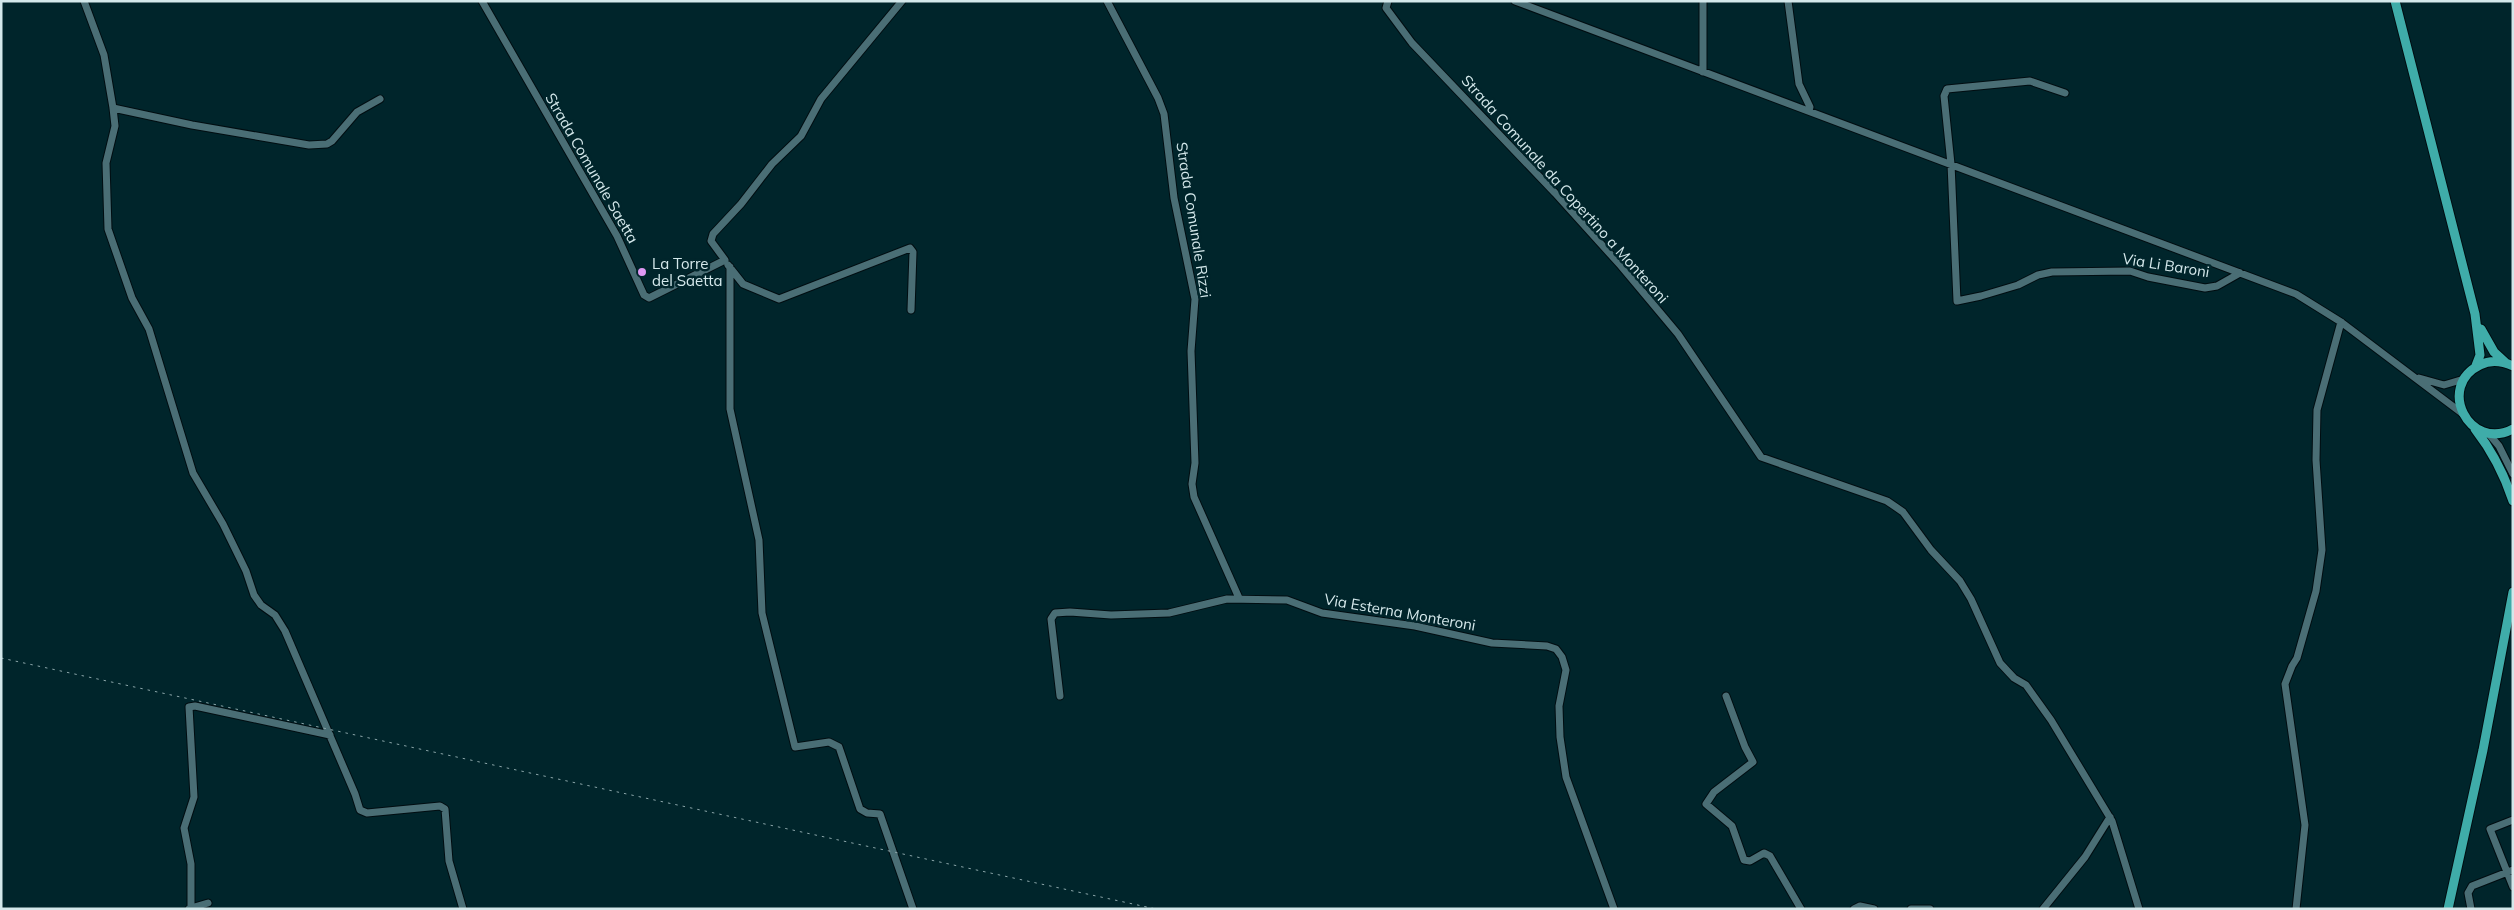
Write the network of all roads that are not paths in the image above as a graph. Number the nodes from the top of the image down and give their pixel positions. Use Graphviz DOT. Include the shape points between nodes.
graph roads {
  1 [pos="84,1"];
  2 [pos="482,1"];
  3 [pos="902,1"];
  4 [pos="1106,1"];
  5 [pos="1388,1"];
  6 [pos="1515,1"];
  7 [pos="1703,1"];
  8 [pos="1788,1"];
  9 [pos="2395,1"];
  10 [pos="1703,72"];
  11 [pos="2065,93"];
  12 [pos="380,99"];
  13 [pos="113,108"];
  14 [pos="1809,111"];
  15 [pos="1951,164"];
  16 [pos="728,263"];
  17 [pos="2240,273"];
  18 [pos="911,310"];
  19 [pos="2475,314"];
  20 [pos="2342,322"];
  21 [pos="2509,365"];
  22 [pos="2475,368"];
  23 [pos="2415,377"];
  24 [pos="2464,379"];
  25 [pos="2444,385"];
  26 [pos="2438,395"];
  27 [pos="2463,414"];
  28 [pos="2474,427"];
  29 [pos="2513,429"];
  30 [pos="2488,433"];
  31 [pos="2513,474"];
  32 [pos="2513,501"];
  33 [pos="2513,592"];
  34 [pos="1239,598"];
  35 [pos="1060,696"];
  36 [pos="1726,696"];
  37 [pos="330,735"];
  38 [pos="2110,817"];
  39 [pos="2513,820"];
  40 [pos="2510,872"];
  41 [pos="2513,887"];
  42 [pos="208,903"];
  43 [pos="190,908"];
  44 [pos="463,909"];
  45 [pos="913,909"];
  46 [pos="1614,909"];
  47 [pos="1801,909"];
  48 [pos="1854,909"];
  49 [pos="1874,909"];
  50 [pos="1911,909"];
  51 [pos="1930,909"];
  52 [pos="2043,909"];
  53 [pos="2139,909"];
  54 [pos="2296,909"];
  55 [pos="2448,909"];
  56 [pos="2471,909"];
  1 -- 13 [label="street" via="104,55"];
  2 -- 16 [label="street, Strada Comunale Saetta" via="617,236 646,298"];
  3 -- 16 [label="street" via="821,99 801,136 772,164 713,234 711,241"];
  4 -- 34 [label="street, Strada Comunale Rizzi" via="1164,114 1174,198 1194,299 1190,351 1195,463 1193,491"];
  5 -- 38 [label="street, Strada Comunale da Copertino a Monteroni" via="1386,8 1412,43 1555,193 1678,334 1761,457 1887,502 1903,512 1960,581 2000,663 2026,685 2046,713"];
  6 -- 10 [label="street"];
  7 -- 10 [label="street"];
  8 -- 14 [label="street" via="1799,84"];
  9 -- 19 [label="main road"];
  10 -- 14 [label="street"];
  11 -- 15 [label="street" via="2030,81 1947,89 1944,96"];
  12 -- 13 [label="street" via="356,112 332,141 309,145"];
  13 -- 37 [label="street" via="115,126 106,163 106,192 108,229 118,262 149,329 193,473 234,546 254,595 285,631"];
  14 -- 15 [label="street"];
  15 -- 17 [label="street"];
  15 -- 17 [label="street, Via Li Baroni" via="1957,301 2052,272 2130,270 2148,277 2206,288 2218,286"];
  16 -- 18 [label="street" via="743,284 779,299 910,248 913,252"];
  16 -- 45 [label="street" via="730,409 759,540 762,613 795,747 829,742 839,747 860,809 880,814"];
  17 -- 20 [label="street" via="2296,294"];
  19 -- 21 [label="main road" via="2485,339"];
  19 -- 22 [label="main road" via="2480,354"];
  20 -- 23 [label="street"];
  20 -- 54 [label="street" via="2317,410 2316,460 2322,550 2316,590 2297,658 2285,684 2304,806 2305,832"];
  21 -- 22 [label="main road" via="2495,362"];
  22 -- 24 [label="main road"];
  23 -- 25 [label="street"];
  23 -- 26 [label="street"];
  24 -- 25 [label="street"];
  24 -- 27 [label="main road" via="2459,403"];
  25 -- 26 [label="street"];
  26 -- 27 [label="street"];
  27 -- 28 [label="main road"];
  28 -- 30 [label="main road"];
  28 -- 32 [label="main road" via="2505,474"];
  29 -- 30 [label="main road" via="2498,434"];
  30 -- 31 [label="street" via="2499,446"];
  33 -- 55 [label="main road"];
  34 -- 35 [label="street, Via Esterna Monteroni" via="1169,612 1055,613 1051,619"];
  34 -- 46 [label="street, Via Esterna Monteroni" via="1286,600 1322,613 1415,626 1492,643 1556,649 1566,670 1559,706 1566,777"];
  36 -- 47 [label="street" via="1753,762 1708,797 1706,804 1732,826 1744,860 1750,861 1764,853 1770,856"];
  37 -- 43 [label="street" via="189,707 194,797 184,828 191,864"];
  37 -- 44 [label="street" via="363,813 440,806 444,809 449,861"];
  38 -- 52 [label="street" via="2085,857"];
  38 -- 53 [label="street, Strada Comunale da Copertino a Monteroni"];
  39 -- 40 [label="street" via="2490,829"];
  40 -- 41 [label="street"];
  40 -- 56 [label="street" via="2472,886 2468,893"];
  42 -- 43 [label="street"];
  48 -- 49 [label="street" via="1860,906"];
  50 -- 51 [label="street"];
}
